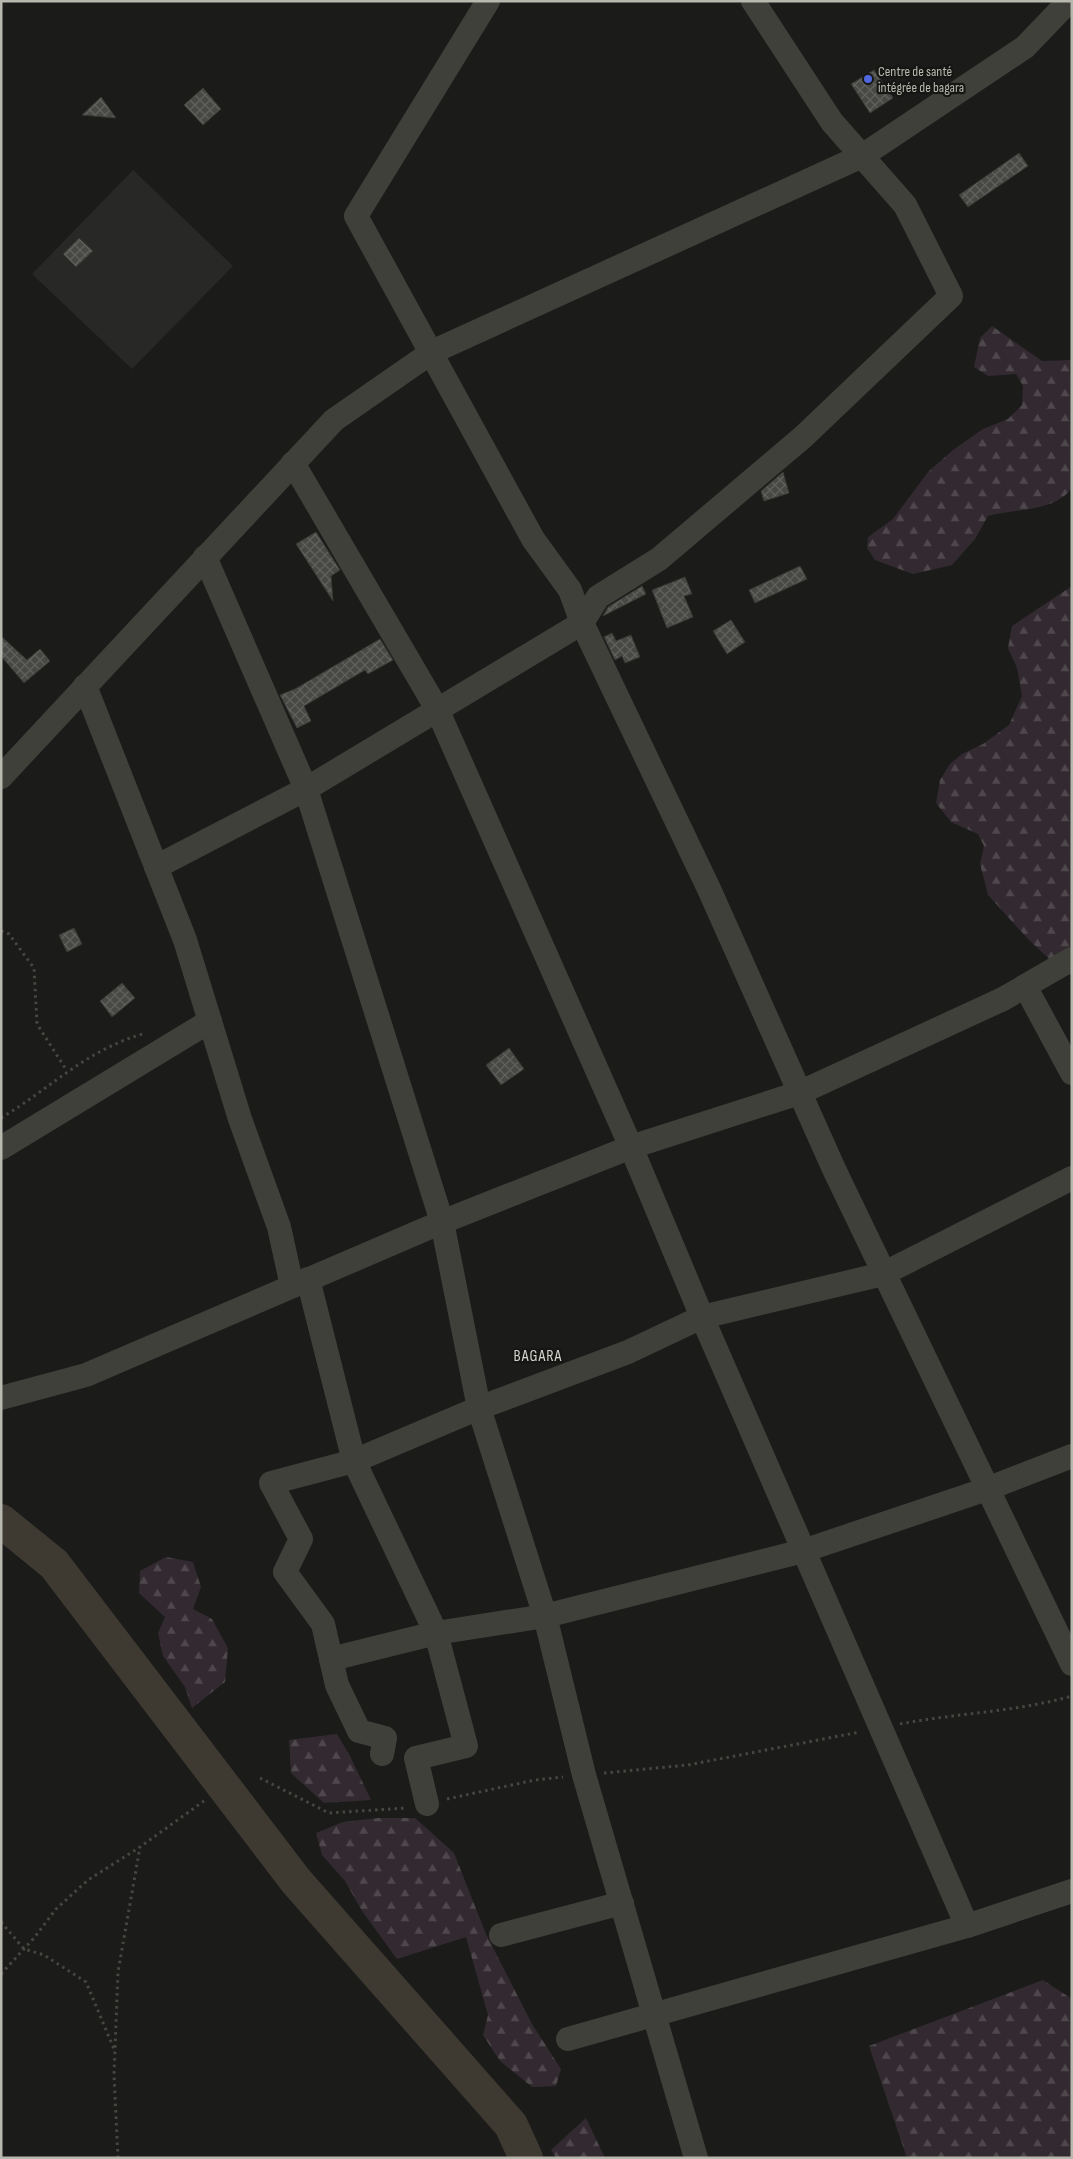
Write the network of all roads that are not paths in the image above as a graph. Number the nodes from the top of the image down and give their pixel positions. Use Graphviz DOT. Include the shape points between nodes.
graph roads {
  1 [pos="488,1"];
  2 [pos="753,1"];
  3 [pos="1069,1"];
  4 [pos="862,156"];
  5 [pos="432,352"];
  6 [pos="292,463"];
  7 [pos="204,557"];
  8 [pos="582,623"];
  9 [pos="85,686"];
  10 [pos="437,709"];
  11 [pos="1,777"];
  12 [pos="306,789"];
  13 [pos="156,867"];
  14 [pos="1072,959"];
  15 [pos="1026,986"];
  16 [pos="210,1022"];
  17 [pos="1072,1073"];
  18 [pos="799,1093"];
  19 [pos="631,1147"];
  20 [pos="1,1148"];
  21 [pos="1072,1178"];
  22 [pos="442,1222"];
  23 [pos="883,1274"];
  24 [pos="300,1283"];
  25 [pos="702,1317"];
  26 [pos="1,1398"];
  27 [pos="479,1408"];
  28 [pos="1072,1456"];
  29 [pos="354,1461"];
  30 [pos="987,1489"];
  31 [pos="803,1551"];
  32 [pos="545,1616"];
  33 [pos="436,1633"];
  34 [pos="331,1659"];
  35 [pos="1072,1664"];
  36 [pos="382,1754"];
  37 [pos="427,1804"];
  38 [pos="1072,1890"];
  39 [pos="622,1903"];
  40 [pos="967,1926"];
  41 [pos="500,1935"];
  42 [pos="654,2014"];
  43 [pos="568,2039"];
  44 [pos="696,2158"];
  1 -- 5 [label="street" via="356,216"];
  2 -- 4 [label="street" via="832,122"];
  3 -- 4 [label="street" via="1025,47"];
  4 -- 5 [label="street"];
  4 -- 8 [label="street" via="905,204 951,296 796,443 659,560 598,597"];
  5 -- 6 [label="street" via="334,420"];
  5 -- 8 [label="street" via="533,539 570,590"];
  6 -- 7 [label="street"];
  6 -- 10 [label="street"];
  7 -- 9 [label="street"];
  7 -- 12 [label="street"];
  8 -- 10 [label="street"];
  8 -- 18 [label="street" via="709,889"];
  9 -- 11 [label="street"];
  9 -- 13 [label="street"];
  10 -- 12 [label="street"];
  10 -- 19 [label="street"];
  12 -- 13 [label="street"];
  12 -- 22 [label="street"];
  13 -- 16 [label="street" via="186,940"];
  14 -- 15 [label="street"];
  15 -- 17 [label="street"];
  15 -- 18 [label="street"];
  16 -- 20 [label="street"];
  16 -- 24 [label="street" via="240,1118"];
  18 -- 19 [label="street"];
  18 -- 23 [label="street"];
  19 -- 22 [label="street"];
  19 -- 25 [label="street"];
  21 -- 23 [label="street"];
  22 -- 24 [label="street"];
  22 -- 27 [label="street"];
  23 -- 25 [label="street"];
  23 -- 30 [label="street"];
  24 -- 26 [label="street" via="86,1375"];
  24 -- 29 [label="street"];
  25 -- 27 [label="street" via="628,1352"];
  25 -- 31 [label="street"];
  27 -- 29 [label="street"];
  27 -- 32 [label="street"];
  28 -- 30 [label="street"];
  29 -- 33 [label="street"];
  29 -- 34 [label="street" via="271,1483 301,1539 285,1572 323,1624"];
  30 -- 31 [label="street"];
  30 -- 35 [label="street"];
  31 -- 32 [label="street"];
  31 -- 40 [label="street"];
  32 -- 33 [label="street"];
  32 -- 39 [label="street" via="584,1775"];
  33 -- 34 [label="street"];
  33 -- 37 [label="street" via="466,1746 416,1758"];
  34 -- 36 [label="street" via="337,1685 359,1731 385,1738"];
  38 -- 40 [label="street"];
  39 -- 41 [label="street"];
  39 -- 42 [label="street"];
  40 -- 42 [label="street"];
  42 -- 43 [label="street"];
  42 -- 44 [label="street"];
}
